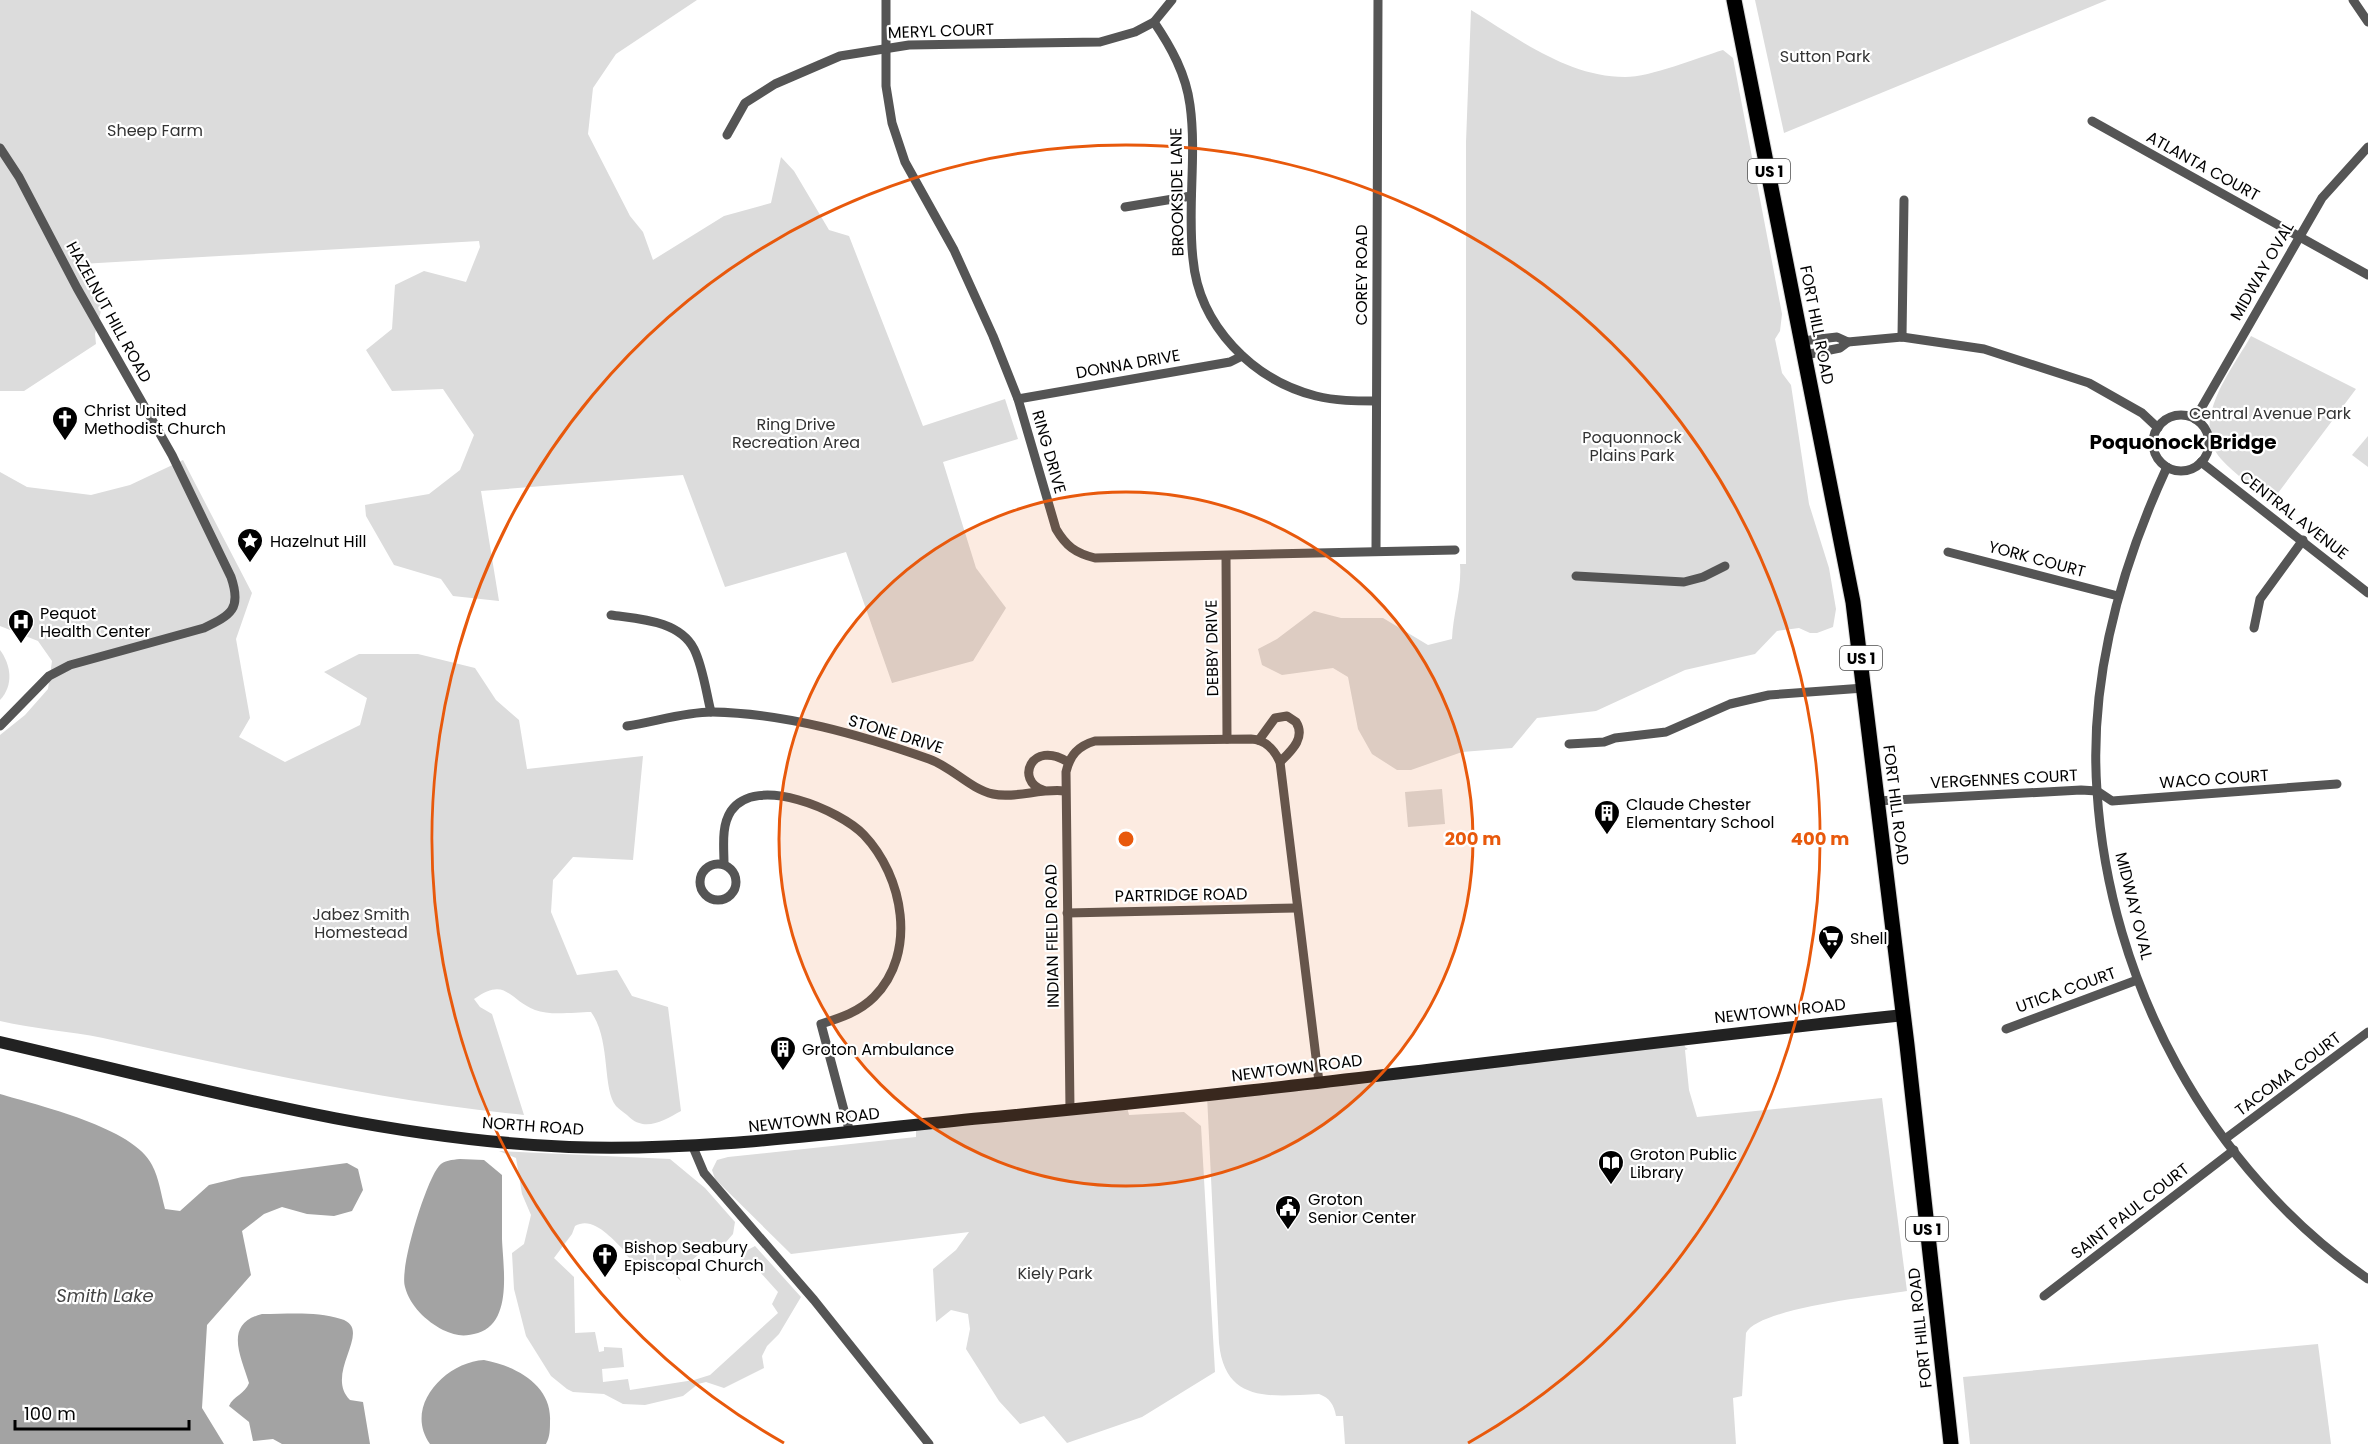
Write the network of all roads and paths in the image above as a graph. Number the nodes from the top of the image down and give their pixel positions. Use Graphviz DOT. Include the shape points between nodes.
graph roads {
  1 [pos="886,0"];
  2 [pos="1172,0"];
  3 [pos="1378,0"];
  4 [pos="1734,0"];
  5 [pos="2353,0"];
  6 [pos="1154,22"];
  7 [pos="2368,22"];
  8 [pos="886,46"];
  9 [pos="2092,121"];
  10 [pos="727,135"];
  11 [pos="2368,147"];
  12 [pos="0,148"];
  13 [pos="1191,196"];
  14 [pos="1904,200"];
  15 [pos="1125,207"];
  16 [pos="2300,237"];
  17 [pos="2368,274"];
  18 [pos="1902,338"];
  19 [pos="1848,342"];
  20 [pos="1803,348"];
  21 [pos="1242,356"];
  22 [pos="1018,399"];
  23 [pos="1375,401"];
  24 [pos="2195,419"];
  25 [pos="2158,429"];
  26 [pos="2201,462"];
  27 [pos="2168,467"];
  28 [pos="2303,540"];
  29 [pos="1455,550"];
  30 [pos="1376,551"];
  31 [pos="1948,552"];
  32 [pos="1226,556"];
  33 [pos="1725,566"];
  34 [pos="1576,576"];
  35 [pos="2368,593"];
  36 [pos="2118,596"];
  37 [pos="610,615"];
  38 [pos="2254,628"];
  39 [pos="1864,688"];
  40 [pos="711,712"];
  41 [pos="0,726"];
  42 [pos="627,726"];
  43 [pos="1227,739"];
  44 [pos="1259,740"];
  45 [pos="1569,744"];
  46 [pos="1068,762"];
  47 [pos="1280,762"];
  48 [pos="2337,784"];
  49 [pos="1043,790"];
  50 [pos="2097,790"];
  51 [pos="1065,791"];
  52 [pos="1877,801"];
  53 [pos="724,864"];
  54 [pos="1296,908"];
  55 [pos="1067,913"];
  56 [pos="2137,980"];
  57 [pos="1904,1014"];
  58 [pos="2006,1029"];
  59 [pos="2368,1032"];
  60 [pos="0,1042"];
  61 [pos="1319,1082"];
  62 [pos="1070,1110"];
  63 [pos="850,1133"];
  64 [pos="2225,1139"];
  65 [pos="693,1147"];
  66 [pos="2234,1150"];
  67 [pos="2368,1279"];
  68 [pos="2044,1296"];
  69 [pos="929,1444"];
  70 [pos="1951,1444"];
  1 -- 8 [label="street, RING DRIVE"];
  2 -- 6 [label="street, MERYL COURT"];
  3 -- 23 [label="street, COREY ROAD"];
  4 -- 20 [label="main road, FORT HILL ROAD / US 1"];
  5 -- 7 [label="street"];
  6 -- 8 [label="street, MERYL COURT" via="1100,42"];
  6 -- 13 [label="street, BROOKSIDE LANE" via="1183,76 1190,104"];
  8 -- 10 [label="street, MERYL COURT" via="840,56 775,84 746,104"];
  8 -- 22 [label="street, RING DRIVE" via="886,86 892,123 905,162 954,250"];
  9 -- 16 [label="street, ATLANTA COURT"];
  11 -- 16 [label="street, MIDWAY OVAL" via="2322,198"];
  12 -- 41 [label="street, HAZELNUT HILL ROAD" via="172,455 231,577 237,599 233,610 223,619 204,628 69,665 49,676"];
  13 -- 15 [label="street"];
  13 -- 21 [label="street, BROOKSIDE LANE" via="1193,263 1199,288 1217,327"];
  14 -- 18 [label="street"];
  16 -- 17 [label="street, ATLANTA COURT"];
  16 -- 24 [label="street, MIDWAY OVAL"];
  18 -- 19 [label="street"];
  18 -- 25 [label="street" via="1984,349 2089,383 2142,413"];
  19 -- 20 [label="street" via="1840,348"];
  19 -- 20 [label="street" via="1839,337"];
  20 -- 39 [label="main road, FORT HILL ROAD / US 1" via="1848,576"];
  21 -- 22 [label="street, DONNA DRIVE" via="1230,362"];
  21 -- 23 [label="street, BROOKSIDE LANE" via="1297,390 1326,398"];
  22 -- 32 [label="street, RING DRIVE" via="1056,529 1066,545 1095,558"];
  23 -- 30 [label="street, COREY ROAD"];
  24 -- 25 [label="street" via="2177,416"];
  24 -- 26 [label="street" via="2208,439"];
  25 -- 27 [label="street" via="2154,450"];
  26 -- 27 [label="street" via="2187,470"];
  26 -- 28 [label="street, CENTRAL AVENUE"];
  27 -- 36 [label="street, MIDWAY OVAL"];
  28 -- 35 [label="street, CENTRAL AVENUE"];
  28 -- 38 [label="street" via="2260,599"];
  29 -- 30 [label="street, RING DRIVE"];
  30 -- 32 [label="street, RING DRIVE"];
  31 -- 36 [label="street, YORK COURT"];
  32 -- 43 [label="street, DEBBY DRIVE"];
  33 -- 34 [label="street" via="1684,582"];
  36 -- 50 [label="street, MIDWAY OVAL" via="2105,660"];
  37 -- 40 [label="street" via="654,621 680,633 694,648"];
  39 -- 45 [label="street" via="1769,694 1730,704 1666,732"];
  39 -- 52 [label="main road, FORT HILL ROAD / US 1"];
  40 -- 42 [label="street, STONE DRIVE"];
  40 -- 49 [label="street, STONE DRIVE" via="823,727 878,743 941,764 989,793"];
  43 -- 44 [label="street"];
  43 -- 46 [label="street" via="1095,741 1079,747"];
  44 -- 47 [label="street" via="1274,750"];
  44 -- 47 [label="street" via="1275,718 1287,716 1296,722 1299,738"];
  46 -- 49 [label="street" via="1053,754 1036,758 1030,765 1030,781"];
  46 -- 51 [label="street, INDIAN FIELD ROAD"];
  47 -- 54 [label="street"];
  48 -- 50 [label="street, WACO COURT" via="2112,801"];
  49 -- 51 [label="street, STONE DRIVE"];
  50 -- 52 [label="street, VERGENNES COURT"];
  50 -- 56 [label="street, MIDWAY OVAL" via="2106,861"];
  51 -- 55 [label="street, INDIAN FIELD ROAD"];
  52 -- 57 [label="main road, FORT HILL ROAD / US 1"];
  53 -- 53 [label="street" via="712,864 703,872 702,890 710,898 722,900 735,889 733,872"];
  53 -- 63 [label="street" via="724,831 730,812 747,799 764,795 799,801 834,814 862,833 894,885 901,933 895,959 875,996 861,1008 821,1024"];
  54 -- 55 [label="street, PARTRIDGE ROAD"];
  54 -- 61 [label="street"];
  55 -- 62 [label="street, INDIAN FIELD ROAD"];
  56 -- 58 [label="street, UTICA COURT"];
  56 -- 64 [label="street, MIDWAY OVAL" via="2178,1068"];
  57 -- 61 [label="main road, NEWTOWN ROAD"];
  57 -- 70 [label="main road, FORT HILL ROAD / US 1"];
  59 -- 64 [label="street, TACOMA COURT"];
  60 -- 65 [label="main road, NORTH ROAD" via="270,1104 404,1130 571,1147"];
  61 -- 62 [label="main road, NEWTOWN ROAD"];
  62 -- 63 [label="main road, NEWTOWN ROAD"];
  63 -- 65 [label="main road, NEWTOWN ROAD"];
  64 -- 66 [label="street, MIDWAY OVAL"];
  65 -- 69 [label="street" via="704,1173 814,1300"];
  66 -- 67 [label="street, MIDWAY OVAL" via="2261,1185 2312,1236"];
  66 -- 68 [label="street, SAINT PAUL COURT"];
}
